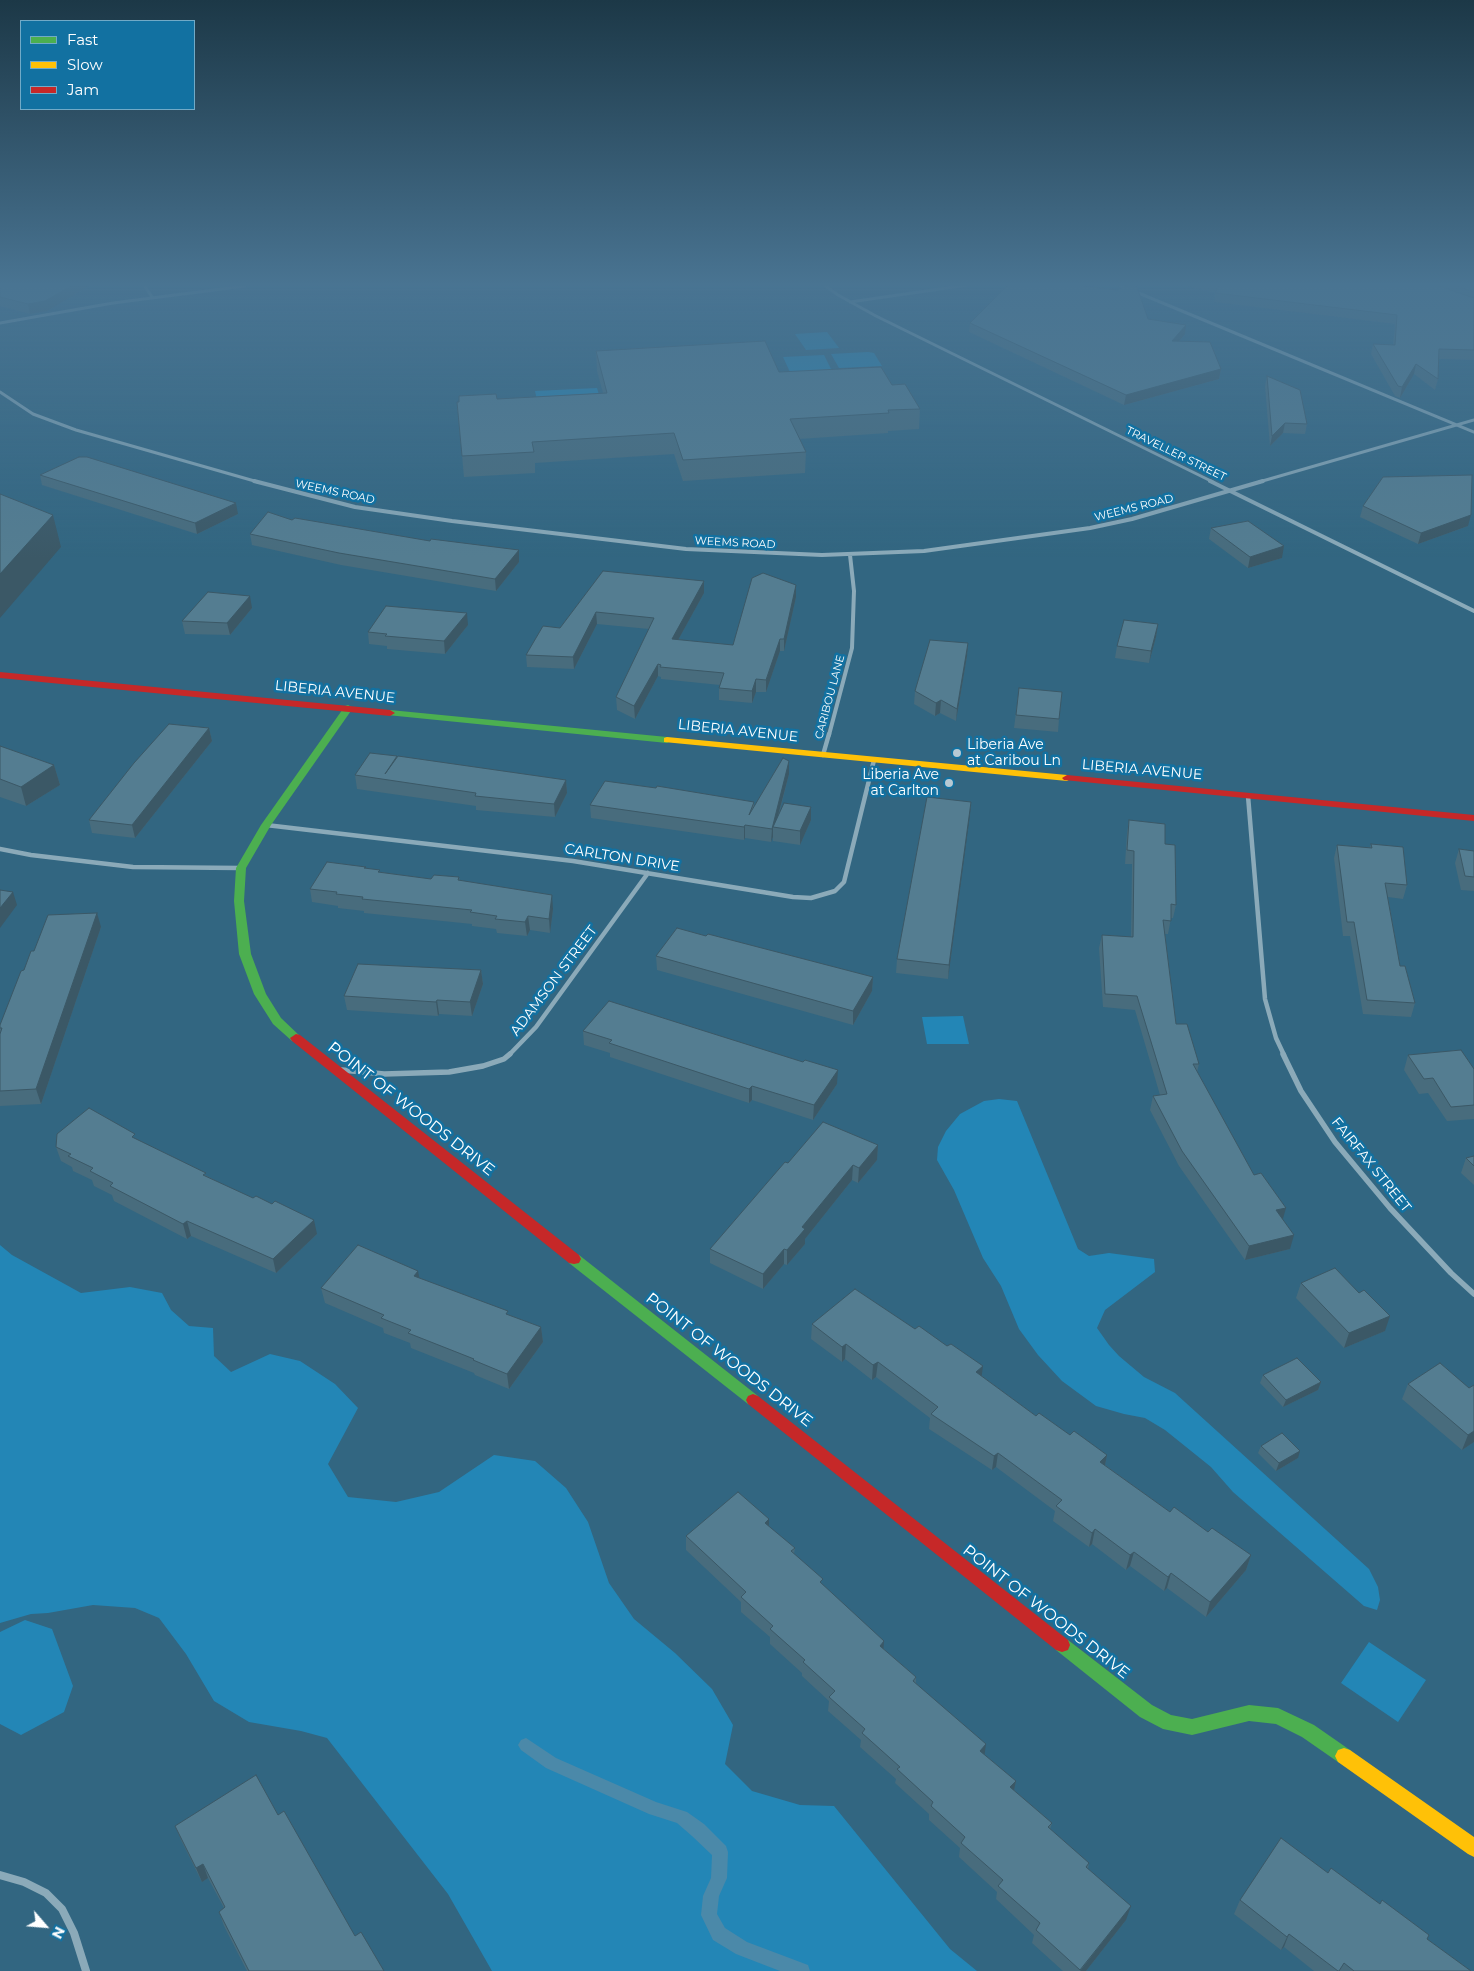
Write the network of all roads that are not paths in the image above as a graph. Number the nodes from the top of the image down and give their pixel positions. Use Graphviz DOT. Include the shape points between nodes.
graph roads {
  1 [pos="994,374"];
  2 [pos="1334,374"];
  3 [pos="0,392"];
  4 [pos="1474,420"];
  5 [pos="1457,425"];
  6 [pos="1474,432"];
  7 [pos="1230,491"];
  8 [pos="850,555"];
  9 [pos="1474,611"];
  10 [pos="0,675"];
  11 [pos="348,708"];
  12 [pos="823,754"];
  13 [pos="874,760"];
  14 [pos="1248,796"];
  15 [pos="1474,818"];
  16 [pos="266,825"];
  17 [pos="0,849"];
  18 [pos="240,868"];
  19 [pos="648,874"];
  20 [pos="335,1069"];
  21 [pos="1474,1294"];
  22 [pos="1474,1848"];
  23 [pos="0,1875"];
  24 [pos="86,1971"];
  1 -- 7 [label="street, TRAVELLER STREET"];
  2 -- 5 [label="street"];
  3 -- 8 [label="street, WEEMS ROAD" via="32,414 76,430 355,507 686,549"];
  4 -- 5 [label="street, WEEMS ROAD"];
  5 -- 6 [label="street"];
  5 -- 7 [label="street, WEEMS ROAD"];
  7 -- 8 [label="street, WEEMS ROAD" via="1132,519 1045,536 924,551"];
  7 -- 9 [label="street, TRAVELLER STREET"];
  8 -- 12 [label="street, CARIBOU LANE" via="854,591 852,648"];
  10 -- 11 [label="street, LIBERIA AVENUE"];
  11 -- 12 [label="street, LIBERIA AVENUE"];
  11 -- 16 [label="street, POINT OF WOODS DRIVE"];
  12 -- 13 [label="street, LIBERIA AVENUE"];
  13 -- 14 [label="street, LIBERIA AVENUE"];
  13 -- 19 [label="street, CARLTON DRIVE" via="844,882 835,891 823,896 793,897"];
  14 -- 15 [label="street, LIBERIA AVENUE"];
  14 -- 21 [label="street, FAIRFAX STREET" via="1265,1000 1276,1038 1301,1091 1335,1142 1390,1208"];
  16 -- 18 [label="street, POINT OF WOODS DRIVE"];
  16 -- 19 [label="street, CARLTON DRIVE" via="573,861"];
  17 -- 18 [label="street" via="133,867"];
  18 -- 20 [label="street, POINT OF WOODS DRIVE" via="239,901 246,954 260,994 277,1021"];
  19 -- 20 [label="street, ADAMSON STREET" via="536,1026 504,1059 449,1072 384,1074"];
  20 -- 22 [label="street, POINT OF WOODS DRIVE" via="1146,1711 1169,1723 1192,1727 1249,1713 1278,1716 1308,1731"];
  23 -- 24 [label="street" via="46,1893 62,1909 74,1933"];
}
